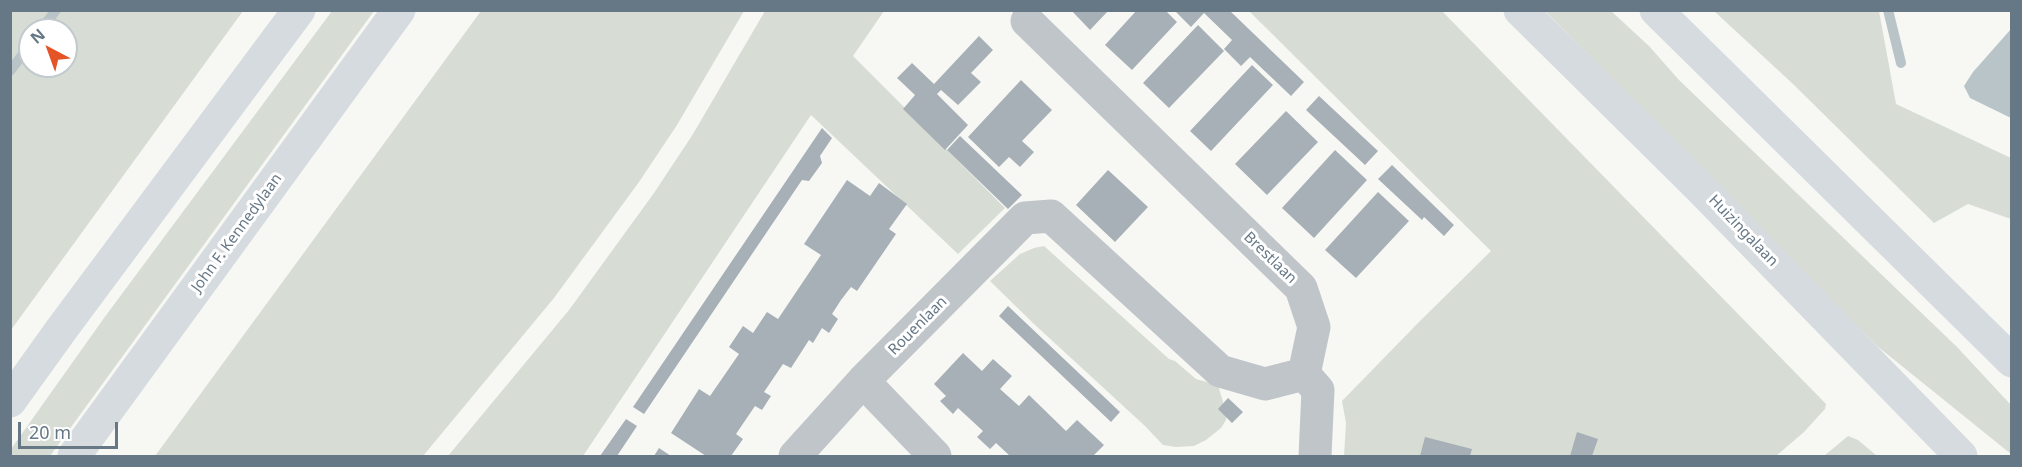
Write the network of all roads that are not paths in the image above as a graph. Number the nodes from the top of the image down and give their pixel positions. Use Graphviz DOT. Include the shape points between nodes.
graph roads {
  1 [pos="299,10"];
  2 [pos="399,10"];
  3 [pos="1520,10"];
  4 [pos="1656,10"];
  5 [pos="1027,21"];
  6 [pos="2012,361"];
  7 [pos="1304,374"];
  8 [pos="863,381"];
  9 [pos="10,401"];
  10 [pos="74,456"];
  11 [pos="795,456"];
  12 [pos="935,456"];
  13 [pos="1316,456"];
  14 [pos="1961,456"];
  1 -- 9 [label="main road"];
  2 -- 10 [label="main road, John F. Kennedylaan"];
  3 -- 14 [label="main road, Huizingalaan"];
  4 -- 6 [label="main road"];
  5 -- 7 [label="street, Brestlaan" via="1301,288 1314,327"];
  7 -- 8 [label="street, Rouenlaan" via="1265,384 1220,371 1051,216 1025,218"];
  7 -- 13 [label="street" via="1318,390"];
  8 -- 11 [label="street, Rouenlaan"];
  8 -- 12 [label="street"];
}
